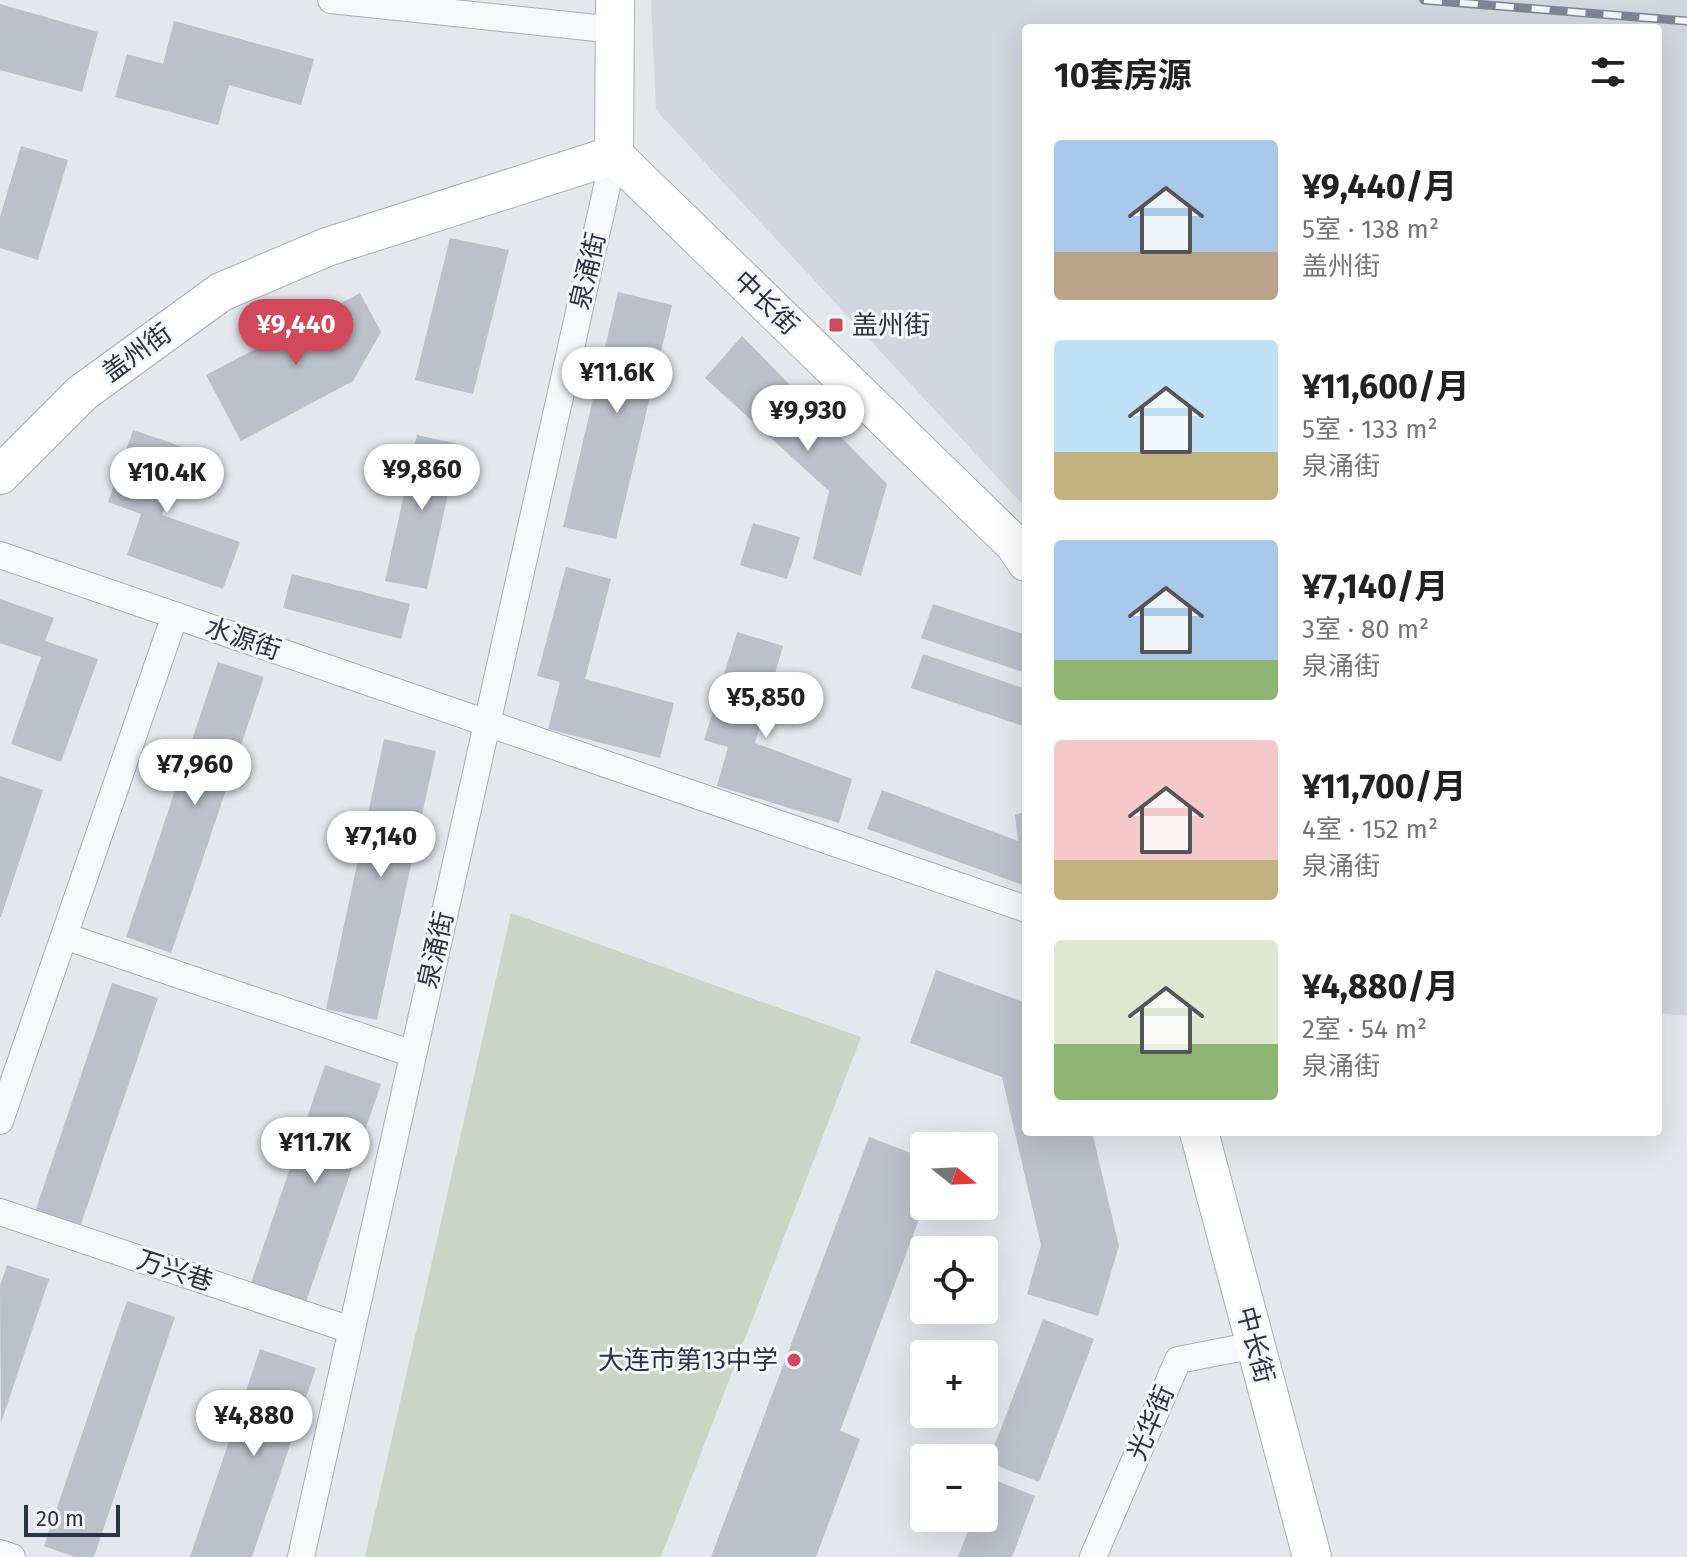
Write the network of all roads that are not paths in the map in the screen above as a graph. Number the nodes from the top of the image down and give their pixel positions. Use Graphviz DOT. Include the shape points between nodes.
graph roads {
  1 [pos="331,0"];
  2 [pos="615,15"];
  3 [pos="614,155"];
  4 [pos="1,473"];
  5 [pos="0,555"];
  6 [pos="1022,556"];
  7 [pos="175,615"];
  8 [pos="486,724"];
  9 [pos="1022,908"];
  10 [pos="64,936"];
  11 [pos="413,1054"];
  12 [pos="0,1121"];
  13 [pos="1200,1136"];
  14 [pos="0,1212"];
  15 [pos="351,1330"];
  16 [pos="1255,1345"];
  17 [pos="0,1553"];
  18 [pos="12,1557"];
  19 [pos="301,1557"];
  20 [pos="1093,1557"];
  21 [pos="1312,1557"];
  1 -- 2 [label="street"];
  2 -- 3 [label="street"];
  3 -- 4 [label="street, 盖州街" via="327,247 221,292 82,393"];
  3 -- 6 [label="street, 中长街"];
  3 -- 8 [label="street, 泉涌街"];
  5 -- 7 [label="street, 水源街"];
  7 -- 8 [label="street, 水源街"];
  7 -- 10 [label="street"];
  8 -- 9 [label="street, 水源街"];
  8 -- 11 [label="street, 泉涌街"];
  10 -- 11 [label="street"];
  10 -- 12 [label="street"];
  11 -- 15 [label="street, 泉涌街"];
  13 -- 16 [label="street, 中长街"];
  14 -- 15 [label="street, 万兴巷"];
  15 -- 19 [label="street, 泉涌街"];
  16 -- 20 [label="street, 光华街" via="1178,1360"];
  16 -- 21 [label="street, 中长街"];
  17 -- 18 [label="street"];
}
